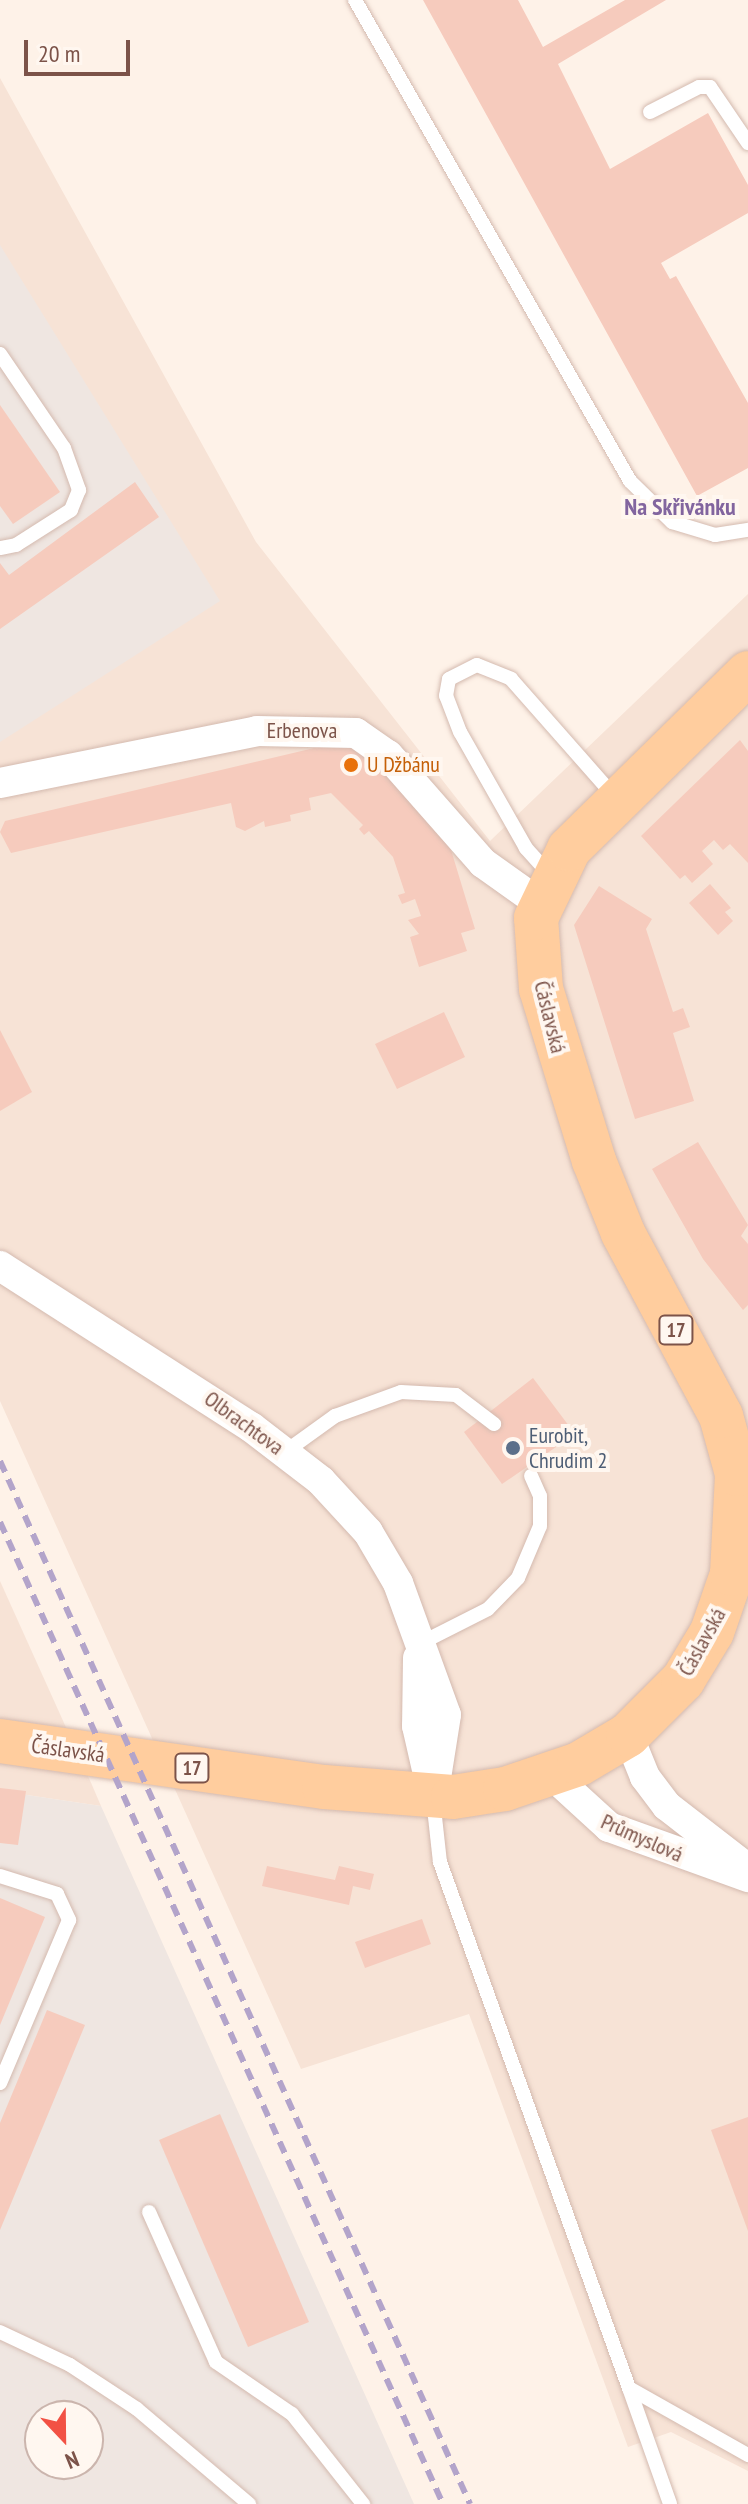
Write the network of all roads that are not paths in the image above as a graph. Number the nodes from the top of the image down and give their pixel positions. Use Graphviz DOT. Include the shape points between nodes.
graph roads {
  1 [pos="355,0"];
  2 [pos="650,112"];
  3 [pos="748,143"];
  4 [pos="0,354"];
  5 [pos="748,530"];
  6 [pos="0,548"];
  7 [pos="744,685"];
  8 [pos="0,783"];
  9 [pos="617,798"];
  10 [pos="545,890"];
  11 [pos="0,1266"];
  12 [pos="494,1424"];
  13 [pos="285,1452"];
  14 [pos="531,1476"];
  15 [pos="742,1550"];
  16 [pos="419,1644"];
  17 [pos="628,1735"];
  18 [pos="0,1741"];
  19 [pos="552,1775"];
  20 [pos="433,1797"];
  21 [pos="748,1868"];
  22 [pos="0,1876"];
  23 [pos="748,1877"];
  24 [pos="0,2083"];
  25 [pos="149,2212"];
  26 [pos="0,2332"];
  27 [pos="629,2388"];
  28 [pos="748,2455"];
  29 [pos="249,2504"];
  30 [pos="363,2504"];
  31 [pos="670,2504"];
  1 -- 5 [label="lane" via="630,481 672,522 715,535"];
  2 -- 3 [label="lane" via="710,87"];
  4 -- 6 [label="lane" via="64,448 79,490 71,510 16,545"];
  7 -- 9 [label="main road"];
  8 -- 10 [label="street, Erbenova" via="257,731 356,733 388,755 483,863"];
  9 -- 10 [label="main road"];
  9 -- 10 [label="lane" via="511,679 477,665 449,679 446,696 460,732"];
  10 -- 15 [label="main road, Čáslavská / 17" via="537,963 575,1107 623,1233 708,1390 730,1444"];
  11 -- 13 [label="street, Olbrachtova" via="189,1383"];
  12 -- 13 [label="lane" via="456,1395 401,1392 335,1416"];
  13 -- 16 [label="street, Olbrachtova" via="347,1506 384,1554"];
  14 -- 16 [label="lane" via="540,1496 540,1526 518,1578 488,1609"];
  15 -- 17 [label="main road, Čáslavská / 17" via="724,1605 698,1657"];
  16 -- 20 [label="street, Olbrachtova" via="417,1726"];
  17 -- 19 [label="main road, Čáslavská / 17"];
  17 -- 21 [label="street, Průmyslová" via="645,1777 667,1806"];
  18 -- 20 [label="main road, Čáslavská / 17"];
  19 -- 20 [label="main road, Čáslavská / 17" via="505,1789"];
  19 -- 23 [label="street, Průmyslová" via="609,1827"];
  20 -- 27 [label="lane" via="440,1862"];
  22 -- 24 [label="lane" via="57,1894 69,1920"];
  25 -- 30 [label="lane" via="216,2362 292,2414"];
  26 -- 29 [label="lane" via="70,2365 137,2409"];
  27 -- 28 [label="lane"];
  27 -- 31 [label="lane"];
}
